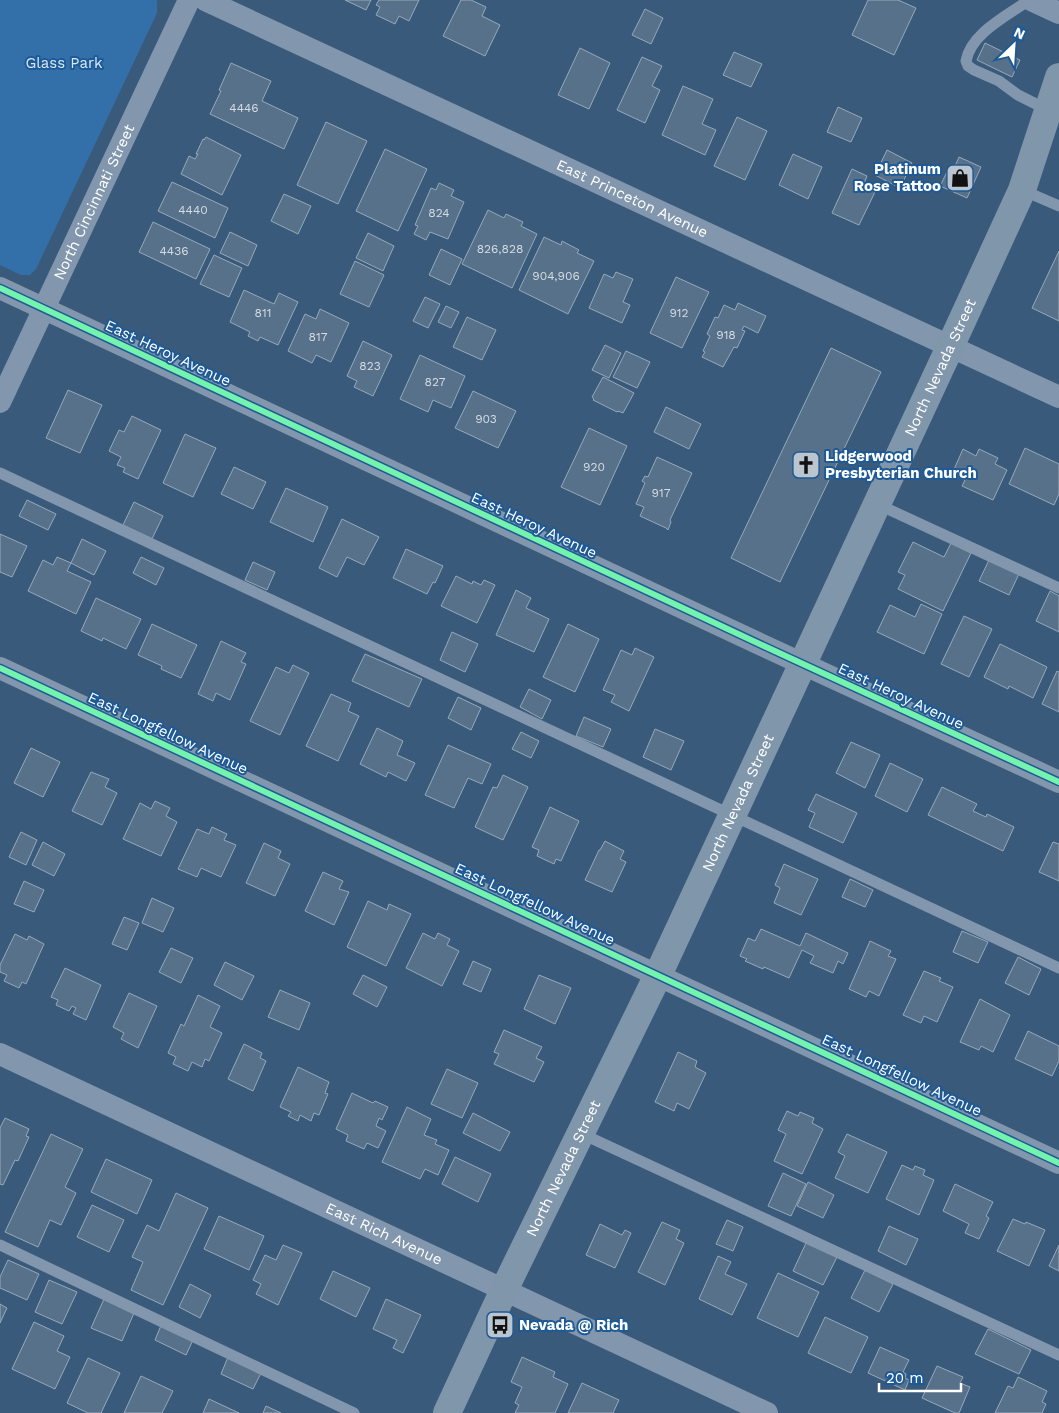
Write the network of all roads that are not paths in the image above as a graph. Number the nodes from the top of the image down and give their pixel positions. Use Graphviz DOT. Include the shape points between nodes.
graph roads {
  1 [pos="189,0"];
  2 [pos="206,0"];
  3 [pos="1030,0"];
  4 [pos="1059,13"];
  5 [pos="1059,77"];
  6 [pos="1054,120"];
  7 [pos="1022,190"];
  8 [pos="1059,206"];
  9 [pos="0,288"];
  10 [pos="44,309"];
  11 [pos="950,347"];
  12 [pos="1059,397"];
  13 [pos="0,402"];
  14 [pos="0,473"];
  15 [pos="877,504"];
  16 [pos="1059,588"];
  17 [pos="802,664"];
  18 [pos="0,668"];
  19 [pos="1059,782"];
  20 [pos="732,816"];
  21 [pos="1059,968"];
  22 [pos="658,974"];
  23 [pos="0,1054"];
  24 [pos="580,1133"];
  25 [pos="1059,1163"];
  26 [pos="0,1245"];
  27 [pos="504,1290"];
  28 [pos="1059,1355"];
  29 [pos="354,1413"];
  30 [pos="447,1413"];
  31 [pos="767,1413"];
  1 -- 10 [label="street, North Cincinnati Street"];
  2 -- 11 [label="street, East Princeton Avenue"];
  3 -- 4 [label="street"];
  3 -- 6 [label="lane" via="978,36 966,61 968,66 998,81"];
  5 -- 6 [label="main road, North Nevada Street"];
  6 -- 7 [label="main road, North Nevada Street"];
  7 -- 8 [label="lane"];
  7 -- 11 [label="main road, North Nevada Street"];
  9 -- 10 [label="street, East Heroy Avenue"];
  10 -- 13 [label="street, North Cincinnati Street"];
  10 -- 17 [label="street, East Heroy Avenue"];
  11 -- 12 [label="street, East Princeton Avenue"];
  11 -- 15 [label="main road, North Nevada Street"];
  14 -- 20 [label="lane"];
  15 -- 16 [label="lane"];
  15 -- 17 [label="main road, North Nevada Street"];
  17 -- 19 [label="street, East Heroy Avenue"];
  17 -- 20 [label="main road, North Nevada Street"];
  18 -- 22 [label="street, East Longfellow Avenue"];
  20 -- 21 [label="lane"];
  20 -- 22 [label="main road, North Nevada Street"];
  22 -- 24 [label="main road, North Nevada Street"];
  22 -- 25 [label="street, East Longfellow Avenue"];
  23 -- 27 [label="street, East Rich Avenue"];
  24 -- 27 [label="main road, North Nevada Street"];
  24 -- 28 [label="lane"];
  26 -- 29 [label="lane"];
  27 -- 30 [label="main road, North Nevada Street"];
  27 -- 31 [label="street, East Rich Avenue"];
}
